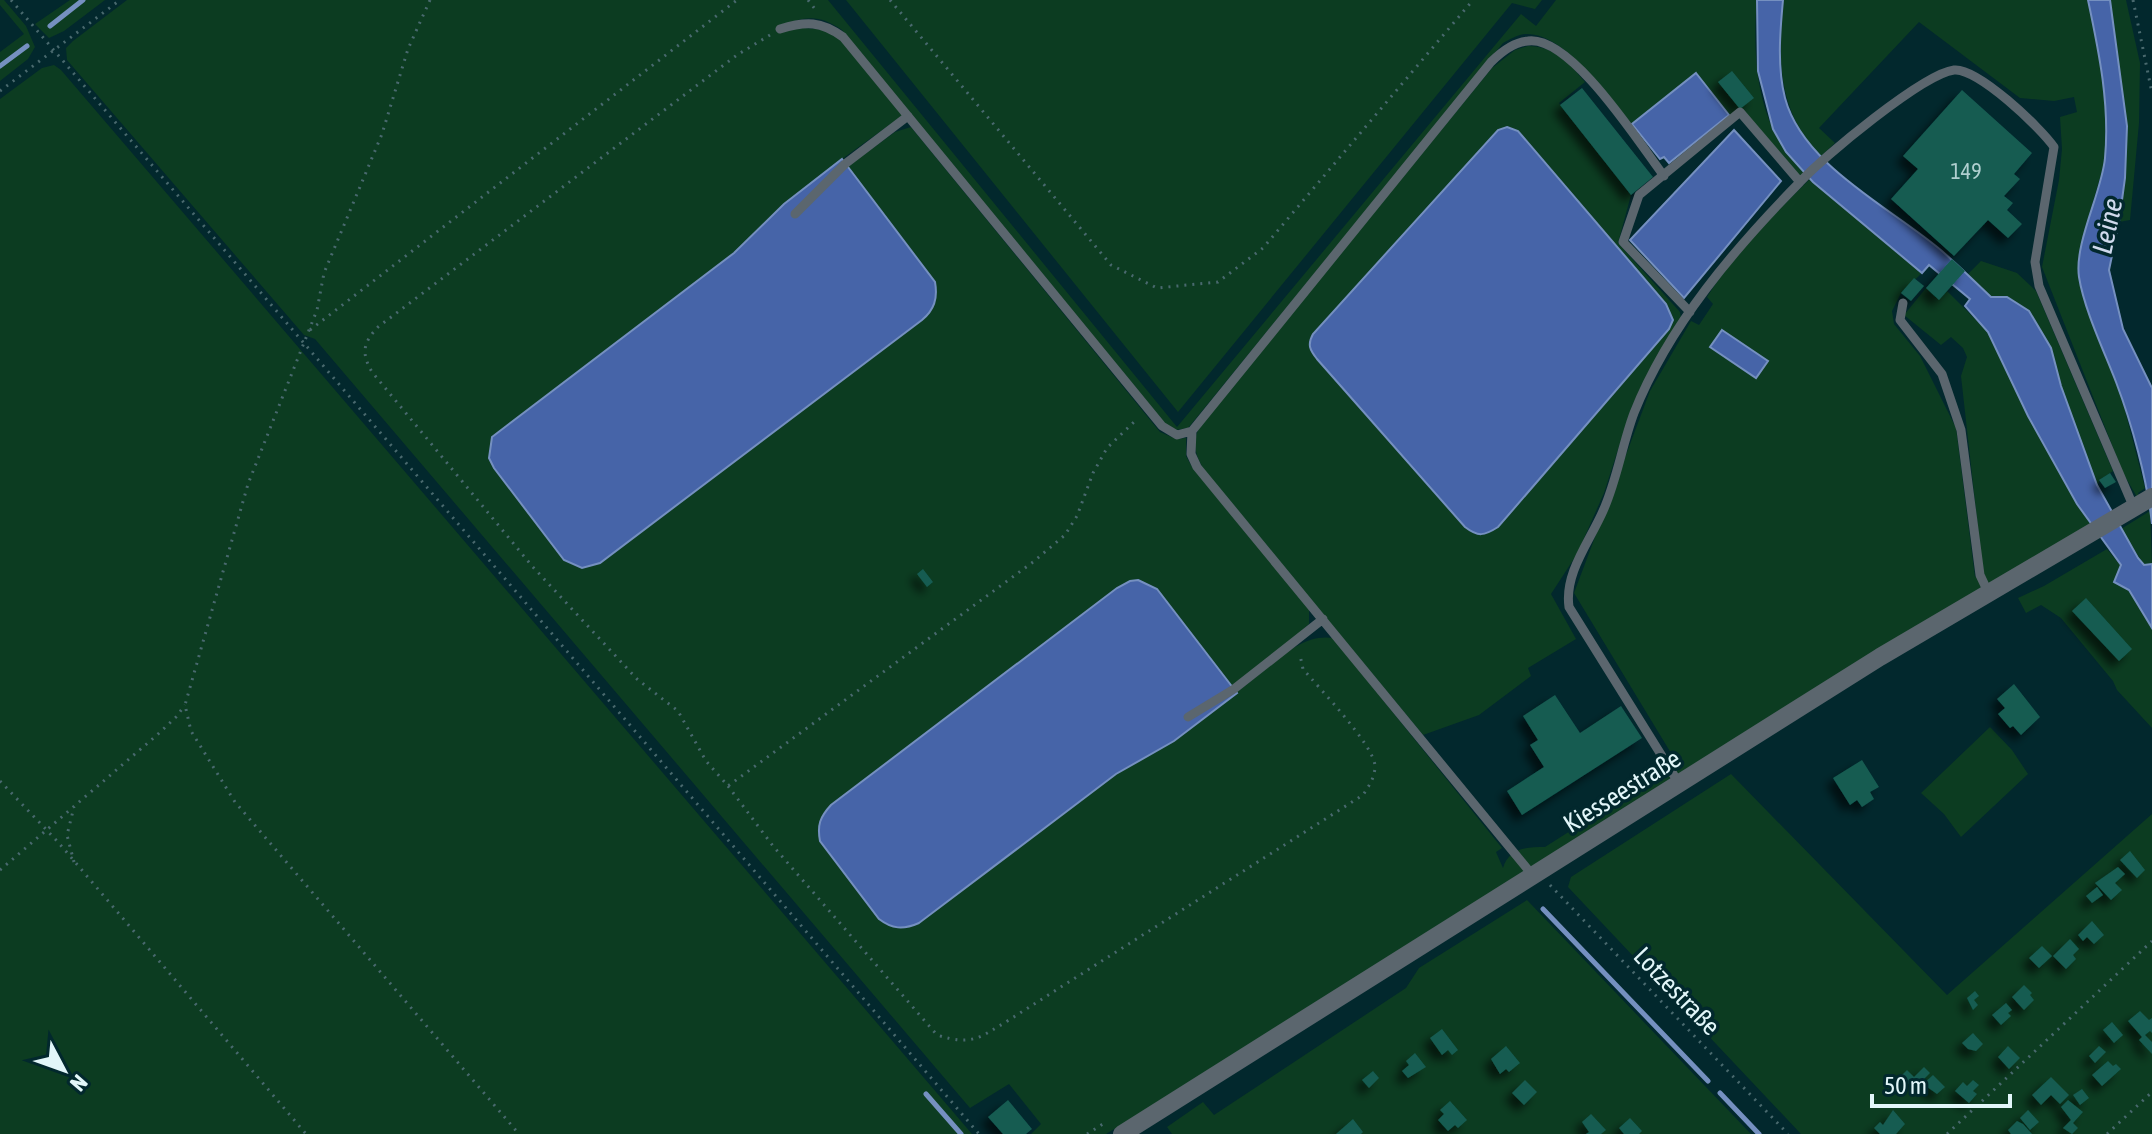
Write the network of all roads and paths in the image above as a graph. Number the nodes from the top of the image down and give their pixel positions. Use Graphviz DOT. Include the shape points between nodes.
graph roads {
  1 [pos="11,0"];
  2 [pos="120,0"];
  3 [pos="430,0"];
  4 [pos="737,0"];
  5 [pos="890,0"];
  6 [pos="1473,0"];
  7 [pos="2133,0"];
  8 [pos="780,29"];
  9 [pos="54,50"];
  10 [pos="0,91"];
  11 [pos="2152,93"];
  12 [pos="908,116"];
  13 [pos="1664,176"];
  14 [pos="1803,179"];
  15 [pos="795,214"];
  16 [pos="1903,303"];
  17 [pos="1690,312"];
  18 [pos="306,333"];
  19 [pos="303,341"];
  20 [pos="1148,408"];
  21 [pos="1192,431"];
  22 [pos="2138,506"];
  23 [pos="1988,592"];
  24 [pos="1323,619"];
  25 [pos="1304,636"];
  26 [pos="185,705"];
  27 [pos="1188,717"];
  28 [pos="0,781"];
  29 [pos="1680,785"];
  30 [pos="728,786"];
  31 [pos="76,804"];
  32 [pos="46,830"];
  33 [pos="75,865"];
  34 [pos="0,870"];
  35 [pos="1536,875"];
  36 [pos="2152,941"];
  37 [pos="2152,1092"];
  38 [pos="306,1134"];
  39 [pos="519,1134"];
  40 [pos="979,1134"];
  41 [pos="1122,1134"];
  42 [pos="1788,1134"];
  43 [pos="1947,1134"];
  44 [pos="2107,1134"];
  1 -- 9 [label="path"];
  2 -- 9 [label="path"];
  3 -- 18 [label="path" via="324,273"];
  4 -- 18 [label="path"];
  5 -- 6 [label="path" via="1111,265 1157,288 1218,282 1263,248"];
  7 -- 11 [label="path"];
  8 -- 12 [label="lane" via="807,22 830,27"];
  8 -- 30 [label="path" via="737,55 378,327 366,340 363,356 532,566 637,679 678,711 706,761"];
  9 -- 10 [label="path"];
  9 -- 19 [label="path"];
  12 -- 15 [label="lane" via="845,164"];
  12 -- 20 [label="lane"];
  13 -- 14 [label="lane" via="1740,112"];
  13 -- 17 [label="lane" via="1639,195 1623,242"];
  13 -- 21 [label="lane" via="1563,52 1530,40 1503,51"];
  14 -- 17 [label="lane"];
  14 -- 22 [label="lane" via="1882,112 1954,70 1973,74 2045,133 2054,147 2035,262 2039,286"];
  16 -- 23 [label="lane" via="1900,320 1942,374 1961,430 1980,575"];
  17 -- 29 [label="lane" via="1635,412 1604,509 1567,593 1569,607"];
  18 -- 19 [label="path"];
  19 -- 26 [label="path" via="248,484"];
  19 -- 40 [label="path"];
  20 -- 21 [label="lane" via="1170,432"];
  20 -- 30 [label="path" via="1107,448 1065,535"];
  21 -- 24 [label="lane" via="1191,454 1197,467"];
  22 -- 23 [label="street, Kiesseestraße"];
  23 -- 29 [label="street, Kiesseestraße"];
  24 -- 25 [label="lane"];
  24 -- 35 [label="lane"];
  25 -- 27 [label="lane"];
  25 -- 30 [label="path" via="1303,669 1369,748 1375,765 1363,795 1009,1020 960,1043 937,1035 773,846"];
  26 -- 31 [label="path"];
  26 -- 39 [label="path" via="191,731 235,802"];
  28 -- 32 [label="path"];
  29 -- 35 [label="street, Kiesseestraße"];
  31 -- 32 [label="path"];
  31 -- 33 [label="path" via="67,835"];
  32 -- 33 [label="path"];
  32 -- 34 [label="path"];
  33 -- 38 [label="path"];
  35 -- 41 [label="street, Kiesseestraße"];
  35 -- 42 [label="path, Lotzestraße"];
  36 -- 43 [label="path"];
  37 -- 44 [label="path"];
}
